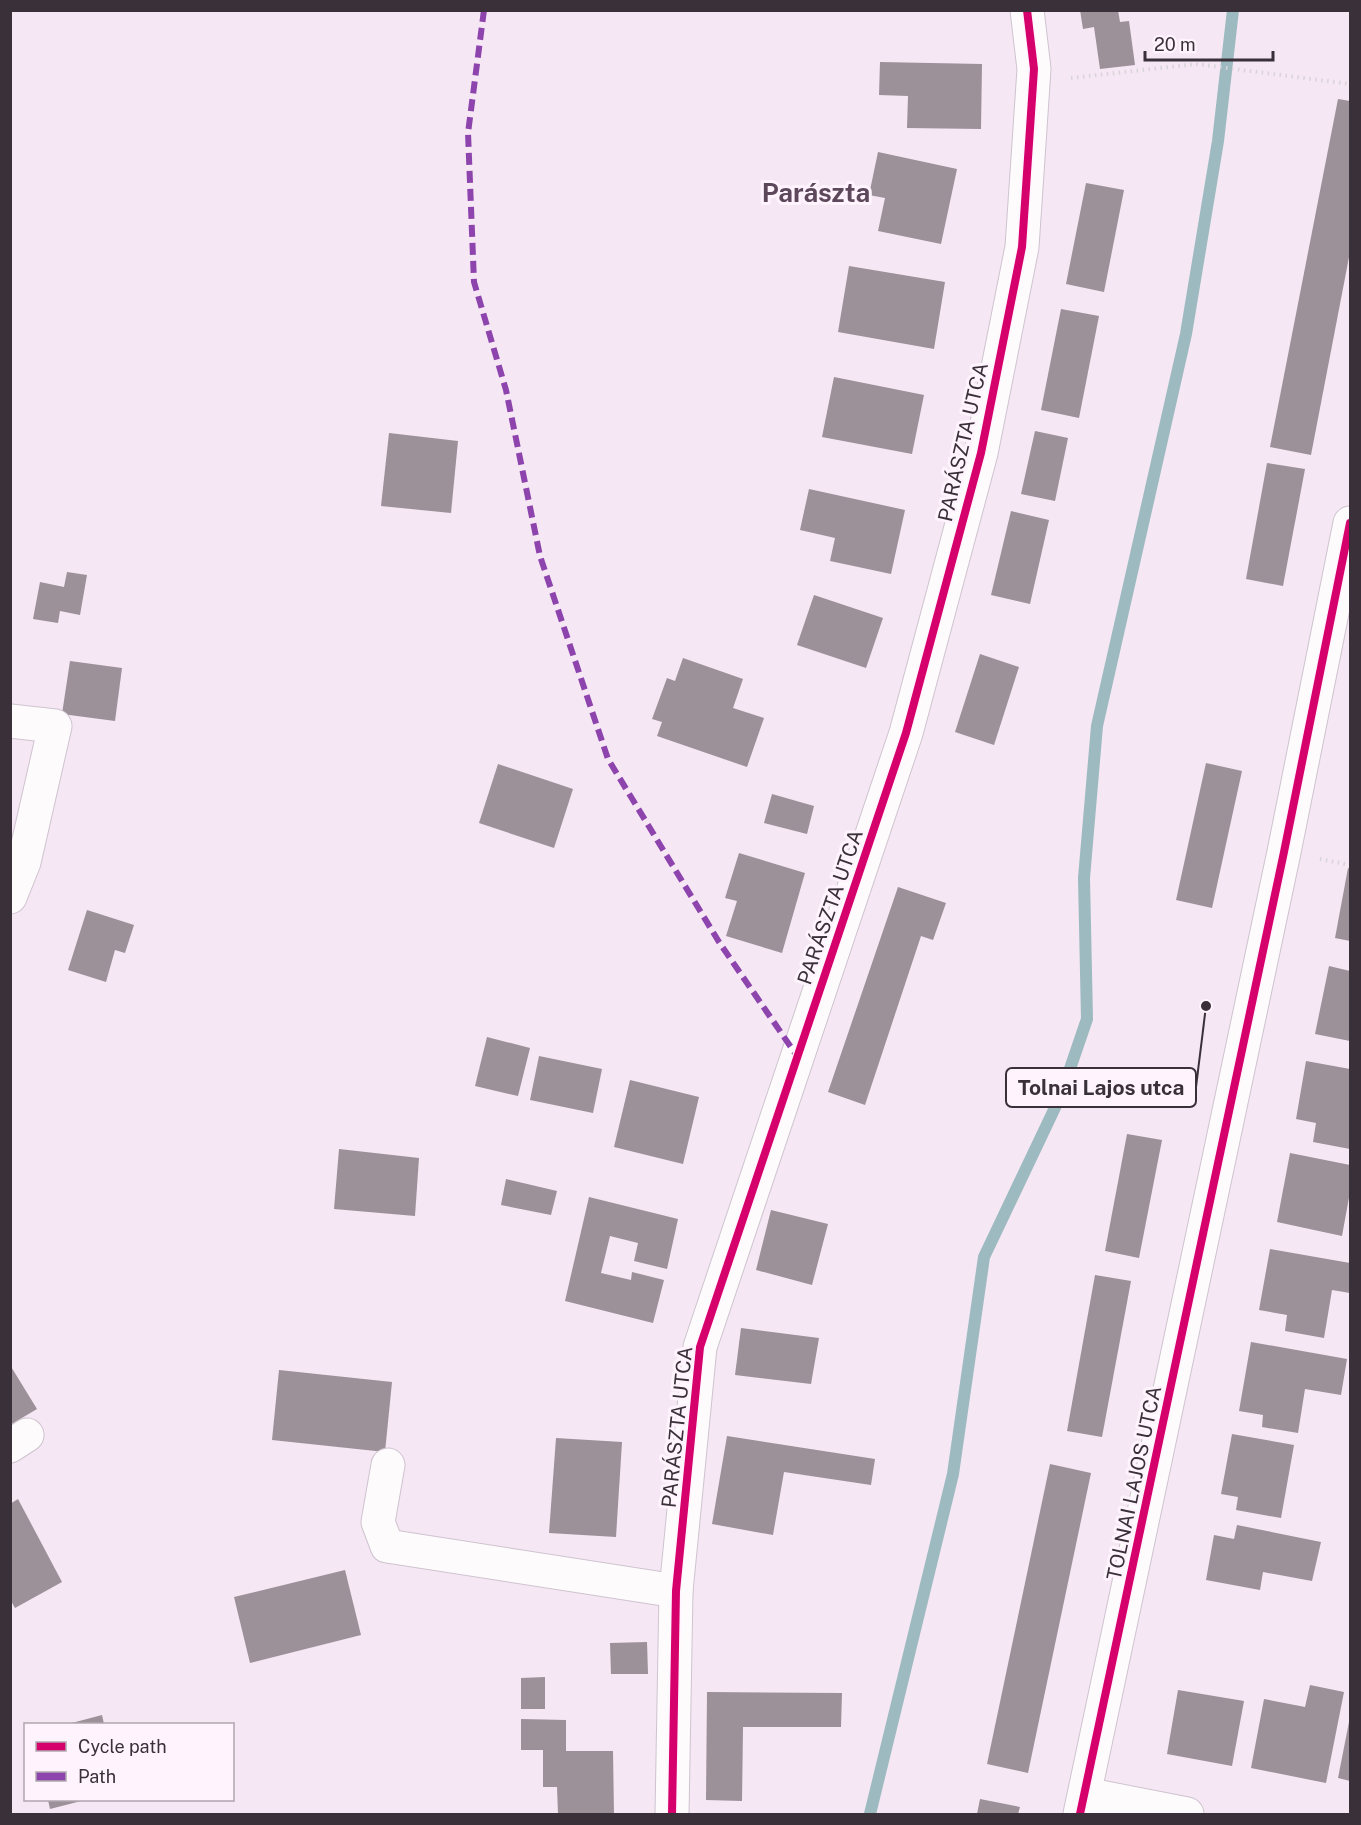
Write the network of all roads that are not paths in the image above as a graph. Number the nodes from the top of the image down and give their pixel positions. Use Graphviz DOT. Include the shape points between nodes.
graph roads {
  1 [pos="1027,10"];
  2 [pos="1350,523"];
  3 [pos="10,721"];
  4 [pos="10,897"];
  5 [pos="388,1465"];
  6 [pos="676,1591"];
  7 [pos="1083,1804"];
  8 [pos="672,1815"];
  9 [pos="1187,1815"];
  1 -- 6 [label="street, PARÁSZTA UTCA" via="1033,83 1022,247 981,453 906,733 700,1347"];
  2 -- 7 [label="street, TOLNAI LAJOS UTCA"];
  3 -- 4 [label="street" via="56,726 24,862"];
  5 -- 6 [label="street" via="378,1522 387,1546"];
  6 -- 8 [label="street, PARÁSZTA UTCA"];
  7 -- 9 [label="street"];
}
